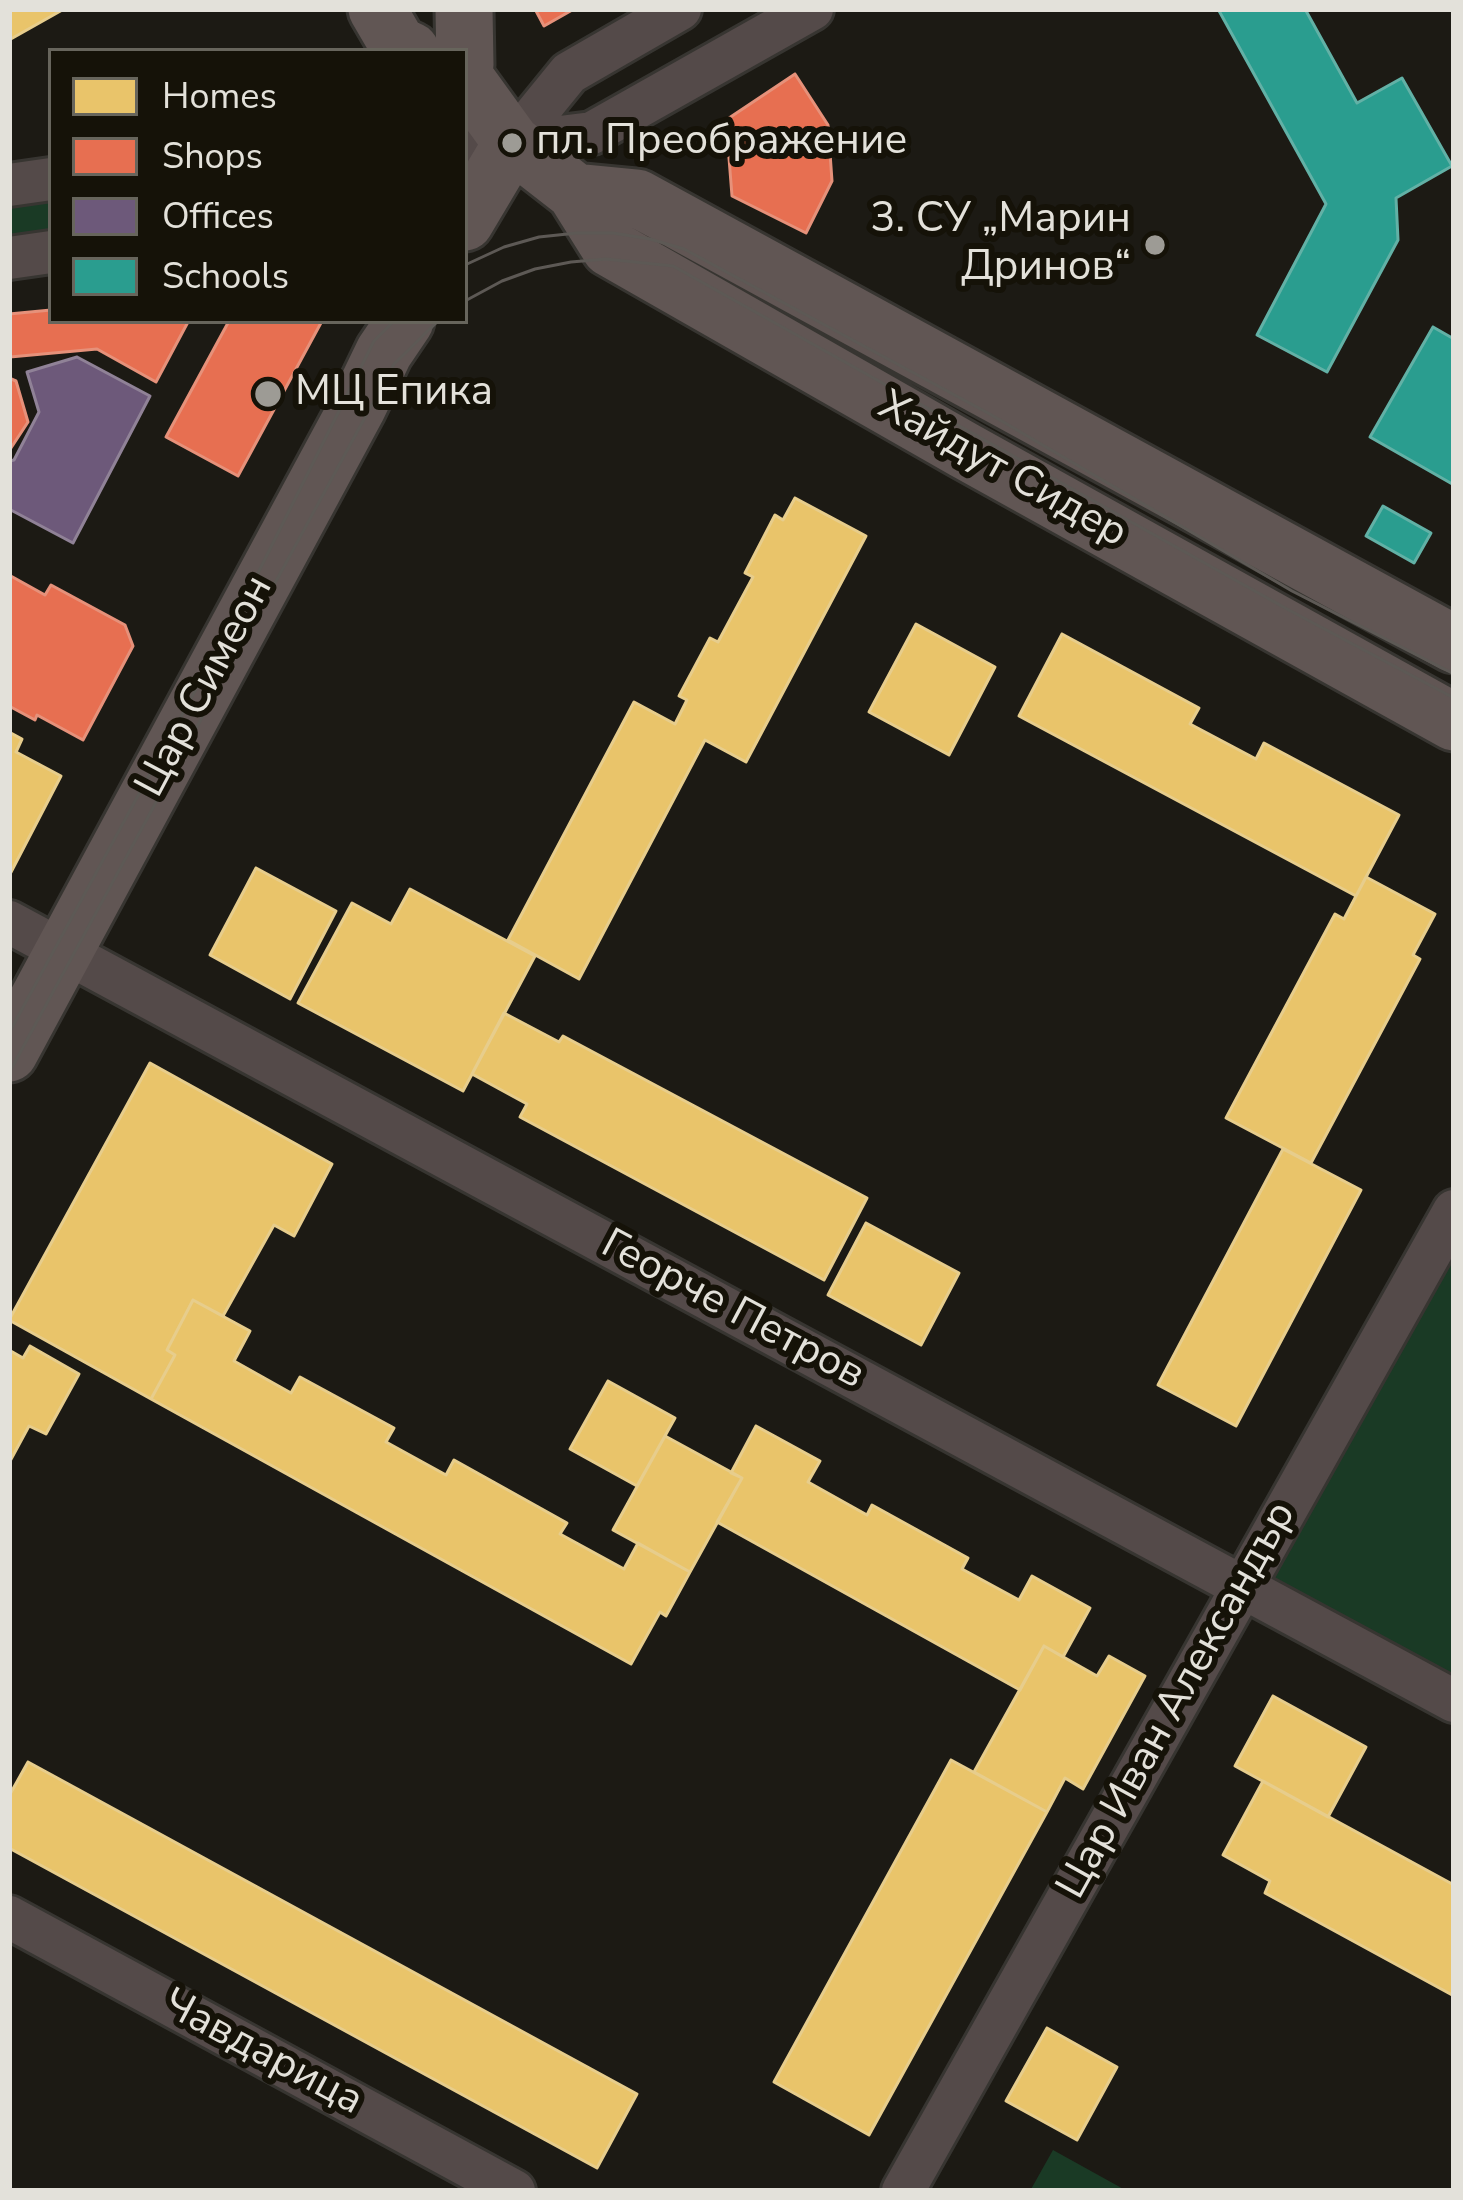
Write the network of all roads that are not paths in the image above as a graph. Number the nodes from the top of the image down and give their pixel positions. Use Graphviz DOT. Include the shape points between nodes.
graph roads {
  1 [pos="377,9"];
  2 [pos="464,9"];
  3 [pos="680,9"];
  4 [pos="812,9"];
  5 [pos="404,48"];
  6 [pos="465,48"];
  7 [pos="468,86"];
  8 [pos="488,147"];
  9 [pos="48,179"];
  10 [pos="9,185"];
  11 [pos="575,192"];
  12 [pos="468,212"];
  13 [pos="48,252"];
  14 [pos="9,258"];
  15 [pos="403,324"];
  16 [pos="1454,644"];
  17 [pos="1454,722"];
  18 [pos="9,922"];
  19 [pos="63,952"];
  20 [pos="9,1053"];
  21 [pos="1454,1211"];
  22 [pos="1243,1585"];
  23 [pos="1454,1701"];
  24 [pos="9,1917"];
  25 [pos="514,2191"];
  26 [pos="903,2191"];
  1 -- 5 [label="street"];
  2 -- 6 [label="street"];
  3 -- 8 [label="street" via="569,73"];
  4 -- 8 [label="street" via="592,134"];
  7 -- 8 [label="street, Хайдут Сидер"];
  8 -- 11 [label="street, Хайдут Сидер"];
  8 -- 12 [label="street"];
  9 -- 10 [label="street"];
  11 -- 16 [label="street, Хайдут Сидер" via="637,198"];
  11 -- 17 [label="street, Хайдут Сидер" via="610,248"];
  13 -- 14 [label="street"];
  15 -- 19 [label="street, Цар Симеон"];
  18 -- 19 [label="street, Георче Петров"];
  19 -- 20 [label="street, Цар Симеон"];
  19 -- 22 [label="street, Георче Петров"];
  21 -- 22 [label="street, Цар Иван Александър"];
  22 -- 23 [label="street, Георче Петров"];
  22 -- 26 [label="street, Цар Иван Александър"];
  24 -- 25 [label="street, Чавдарица"];
}
